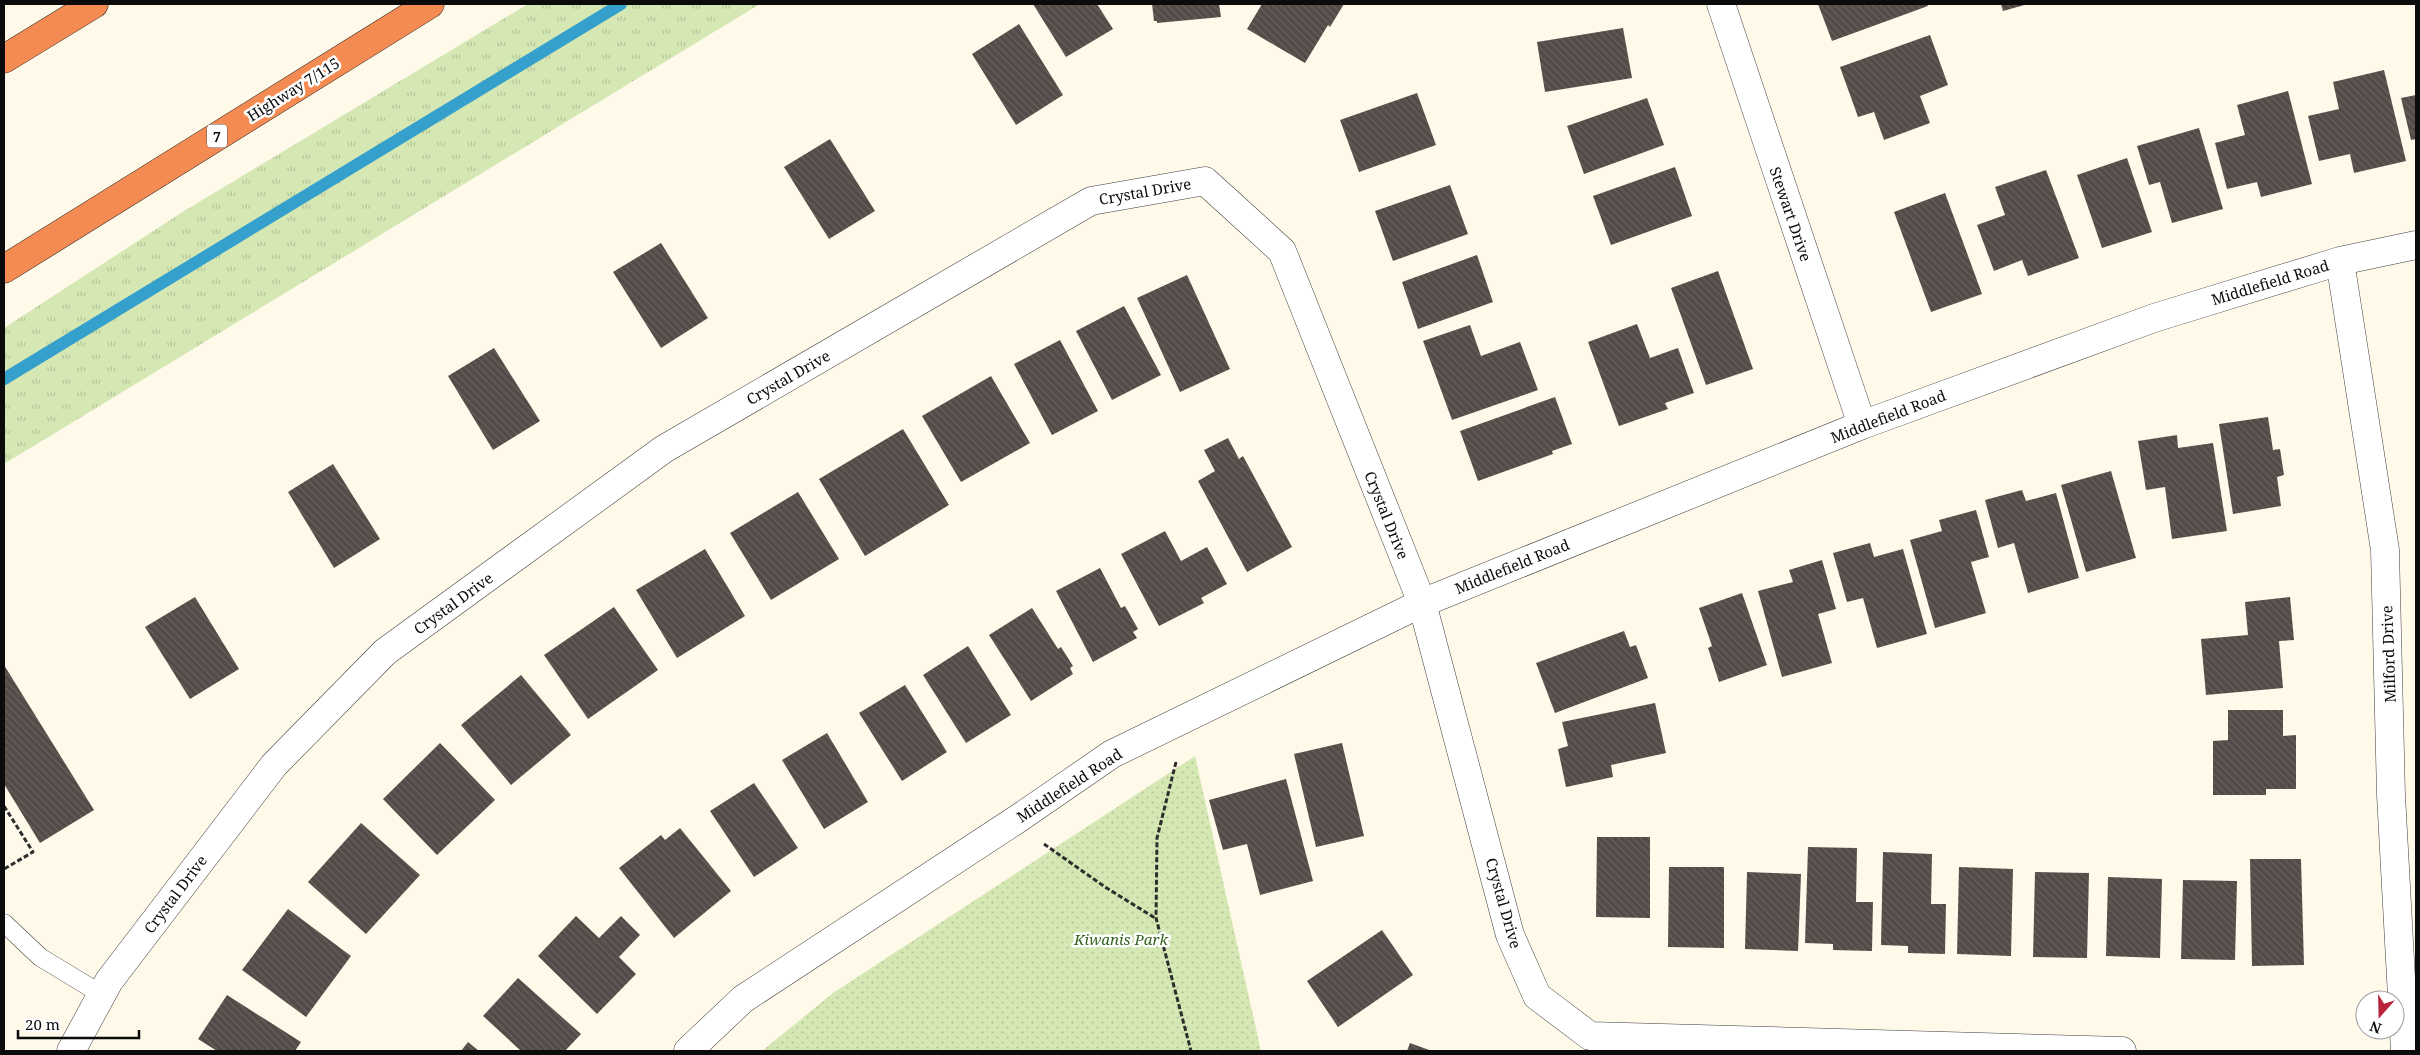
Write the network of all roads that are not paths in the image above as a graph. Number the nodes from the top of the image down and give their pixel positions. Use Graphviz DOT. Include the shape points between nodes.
graph roads {
  1 [pos="94,4"];
  2 [pos="430,4"];
  3 [pos="1720,4"];
  4 [pos="4,60"];
  5 [pos="2416,245"];
  6 [pos="2340,261"];
  7 [pos="4,269"];
  8 [pos="1862,425"];
  9 [pos="1422,603"];
  10 [pos="4,923"];
  11 [pos="101,994"];
  12 [pos="71,1051"];
  13 [pos="688,1051"];
  14 [pos="2122,1051"];
  15 [pos="2405,1051"];
  1 -- 4 [label="highway"];
  2 -- 7 [label="highway, Highway 7/115 / 7"];
  3 -- 8 [label="street, Stewart Drive"];
  5 -- 6 [label="street, Middlefield Road"];
  6 -- 8 [label="street, Middlefield Road" via="2154,318"];
  6 -- 15 [label="street, Milford Drive" via="2385,550 2392,795"];
  8 -- 9 [label="street, Middlefield Road"];
  9 -- 11 [label="street, Crystal Drive" via="1282,251 1205,180 1092,200 664,449 385,652 274,766"];
  9 -- 13 [label="street, Middlefield Road" via="1112,754 743,1000"];
  9 -- 14 [label="street, Crystal Drive" via="1510,935 1537,996 1590,1036"];
  10 -- 11 [label="lane" via="40,957"];
  11 -- 12 [label="street, Crystal Drive"];
}
